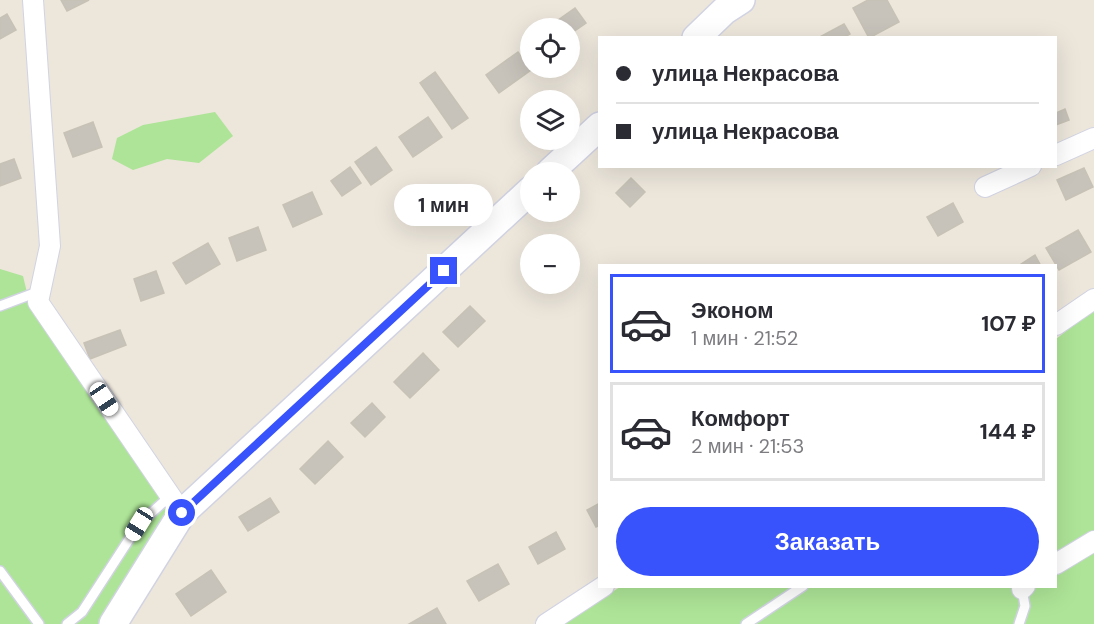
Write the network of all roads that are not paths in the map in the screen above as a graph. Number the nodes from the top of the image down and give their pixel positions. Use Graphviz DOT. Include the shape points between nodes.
graph roads {
  1 [pos="33,0"];
  2 [pos="741,0"];
  3 [pos="698,36"];
  4 [pos="598,128"];
  5 [pos="1094,138"];
  6 [pos="1057,155"];
  7 [pos="561,162"];
  8 [pos="1026,168"];
  9 [pos="985,187"];
  10 [pos="520,200"];
  11 [pos="41,291"];
  12 [pos="1094,298"];
  13 [pos="0,306"];
  14 [pos="1057,324"];
  15 [pos="176,505"];
  16 [pos="1094,541"];
  17 [pos="1057,563"];
  18 [pos="0,571"];
  19 [pos="601,588"];
  20 [pos="800,588"];
  21 [pos="1022,588"];
  22 [pos="116,622"];
  23 [pos="39,624"];
  24 [pos="67,624"];
  25 [pos="546,624"];
  26 [pos="746,624"];
  27 [pos="1019,624"];
  1 -- 11 [label="street" via="50,246"];
  2 -- 3 [label="main road"];
  4 -- 7 [label="main road"];
  5 -- 6 [label="street"];
  8 -- 9 [label="street"];
  10 -- 15 [label="main road"];
  11 -- 13 [label="lane"];
  11 -- 15 [label="street" via="38,302"];
  12 -- 14 [label="street"];
  15 -- 22 [label="main road"];
  15 -- 24 [label="lane" via="139,524 82,612"];
  16 -- 17 [label="street"];
  18 -- 23 [label="lane"];
  19 -- 25 [label="street"];
  20 -- 26 [label="lane"];
  21 -- 27 [label="lane" via="1025,606"];
}
